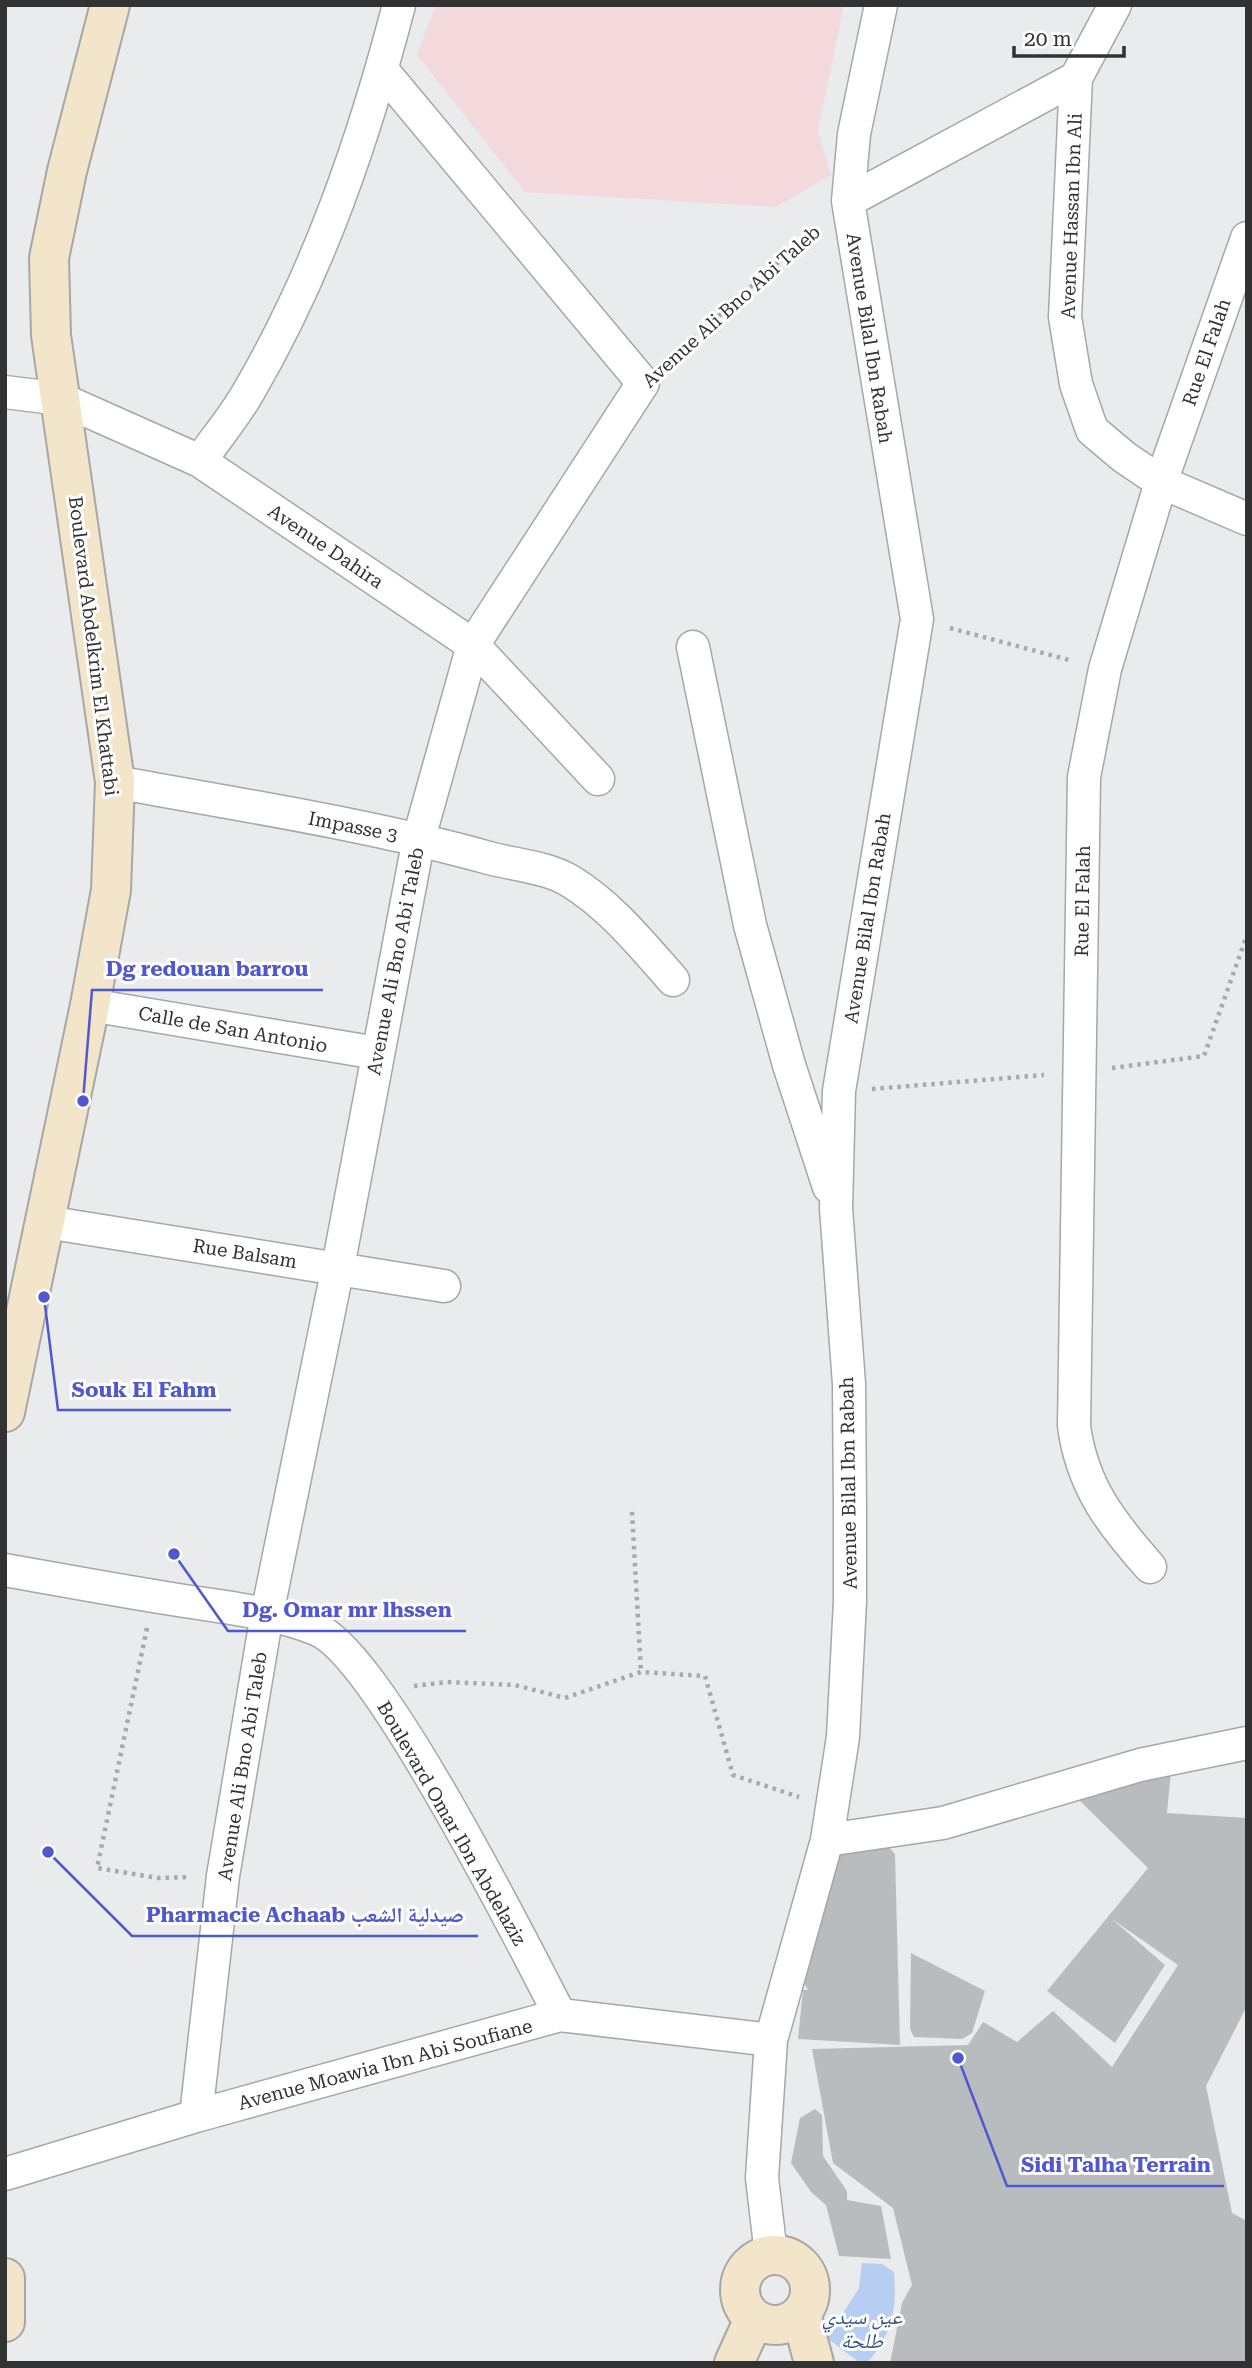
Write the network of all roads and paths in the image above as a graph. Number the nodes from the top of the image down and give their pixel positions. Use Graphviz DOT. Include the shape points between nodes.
graph roads {
  1 [pos="110,5"];
  2 [pos="398,5"];
  3 [pos="881,5"];
  4 [pos="1115,5"];
  5 [pos="382,70"];
  6 [pos="1076,78"];
  7 [pos="848,201"];
  8 [pos="1247,238"];
  9 [pos="643,383"];
  10 [pos="5,392"];
  11 [pos="61,400"];
  12 [pos="200,461"];
  13 [pos="1161,482"];
  14 [pos="1247,519"];
  15 [pos="917,619"];
  16 [pos="472,645"];
  17 [pos="693,647"];
  18 [pos="1105,669"];
  19 [pos="598,779"];
  20 [pos="116,782"];
  21 [pos="419,838"];
  22 [pos="1247,935"];
  23 [pos="673,980"];
  24 [pos="90,1005"];
  25 [pos="377,1053"];
  26 [pos="1080,1073"];
  27 [pos="839,1091"];
  28 [pos="836,1208"];
  29 [pos="46,1222"];
  30 [pos="338,1267"];
  31 [pos="444,1286"];
  32 [pos="5,1412"];
  33 [pos="632,1512"];
  34 [pos="1150,1567"];
  35 [pos="5,1570"];
  36 [pos="153,1596"];
  37 [pos="267,1614"];
  38 [pos="641,1672"];
  39 [pos="374,1691"];
  40 [pos="1247,1743"];
  41 [pos="833,1798"];
  42 [pos="827,1840"];
  43 [pos="223,1876"];
  44 [pos="560,2015"];
  45 [pos="771,2040"];
  46 [pos="196,2116"];
  47 [pos="5,2174"];
  48 [pos="771,2254"];
  49 [pos="5,2278"];
  50 [pos="801,2314"];
  51 [pos="754,2319"];
  52 [pos="5,2322"];
  53 [pos="734,2363"];
  54 [pos="814,2363"];
  1 -- 11 [label="street, Boulevard Abdelkrim El Khattabi" via="49,258 51,335"];
  2 -- 5 [label="street"];
  3 -- 7 [label="street, Avenue Bilal Ibn Rabah" via="854,134"];
  4 -- 6 [label="street, Avenue Hassan Ibn Ali"];
  5 -- 9 [label="street"];
  5 -- 12 [label="street" via="340,200 294,306 248,393"];
  6 -- 7 [label="street"];
  6 -- 13 [label="street, Avenue Hassan Ibn Ali" via="1065,317 1076,384 1092,430"];
  7 -- 9 [label="path, Avenue Ali Bno Abi Taleb"];
  7 -- 15 [label="street, Avenue Bilal Ibn Rabah"];
  8 -- 13 [label="street, Rue El Falah"];
  9 -- 16 [label="street, Avenue Ali Bno Abi Taleb"];
  10 -- 11 [label="street, Avenue Dahira"];
  11 -- 12 [label="street, Avenue Dahira"];
  11 -- 20 [label="street, Boulevard Abdelkrim El Khattabi"];
  12 -- 16 [label="street, Avenue Dahira"];
  13 -- 14 [label="street, Avenue Hassan Ibn Ali"];
  13 -- 18 [label="street, Rue El Falah"];
  15 -- 18 [label="path"];
  15 -- 27 [label="street, Avenue Bilal Ibn Rabah"];
  16 -- 19 [label="street, Avenue Dahira"];
  16 -- 21 [label="street, Avenue Ali Bno Abi Taleb"];
  17 -- 28 [label="street" via="750,925"];
  18 -- 26 [label="street, Rue El Falah" via="1084,777"];
  20 -- 21 [label="street, Impasse 3"];
  20 -- 24 [label="street, Boulevard Abdelkrim El Khattabi" via="111,890"];
  21 -- 23 [label="street, Impasse 3" via="568,880 632,934"];
  21 -- 25 [label="street, Avenue Ali Bno Abi Taleb"];
  22 -- 26 [label="path" via="1204,1056"];
  24 -- 25 [label="street, Calle de San Antonio"];
  24 -- 29 [label="street, Boulevard Abdelkrim El Khattabi"];
  25 -- 30 [label="street, Avenue Ali Bno Abi Taleb"];
  26 -- 27 [label="path"];
  26 -- 34 [label="street, Rue El Falah" via="1074,1426 1079,1459 1094,1493 1122,1536"];
  27 -- 28 [label="street, Avenue Bilal Ibn Rabah"];
  28 -- 41 [label="street, Avenue Bilal Ibn Rabah" via="849,1384 850,1601 843,1737"];
  29 -- 30 [label="street, Rue Balsam"];
  29 -- 32 [label="street, Boulevard Abdelkrim El Khattabi"];
  30 -- 31 [label="street, Rue Balsam"];
  30 -- 37 [label="street, Avenue Ali Bno Abi Taleb"];
  33 -- 38 [label="path"];
  35 -- 36 [label="street, Boulevard Omar Ibn Abdelaziz"];
  36 -- 37 [label="street, Boulevard Omar Ibn Abdelaziz"];
  36 -- 43 [label="path" via="97,1868 158,1878"];
  37 -- 39 [label="street, Boulevard Omar Ibn Abdelaziz" via="318,1630 338,1642"];
  37 -- 43 [label="street, Avenue Ali Bno Abi Taleb"];
  38 -- 39 [label="path" via="565,1698 515,1685 447,1682"];
  38 -- 41 [label="path" via="705,1676 733,1775 803,1798"];
  39 -- 44 [label="street, Boulevard Omar Ibn Abdelaziz" via="483,1870"];
  40 -- 42 [label="street" via="1140,1765 943,1823"];
  41 -- 42 [label="street, Avenue Bilal Ibn Rabah"];
  42 -- 45 [label="street, Avenue Bilal Ibn Rabah"];
  43 -- 46 [label="street, Avenue Ali Bno Abi Taleb"];
  44 -- 45 [label="street, Avenue Moawia Ibn Abi Soufiane"];
  44 -- 46 [label="street, Avenue Moawia Ibn Abi Soufiane"];
  45 -- 48 [label="street, Avenue Bilal Ibn Rabah" via="762,2178"];
  46 -- 47 [label="street, Avenue Moawia Ibn Abi Soufiane"];
  48 -- 50 [label="street" via="788,2256 802,2266 809,2282 809,2299"];
  48 -- 51 [label="street" via="755,2260 744,2272 739,2289 743,2306"];
  49 -- 52 [label="street"];
  50 -- 51 [label="street" via="787,2324 770,2325"];
  50 -- 54 [label="street"];
  51 -- 53 [label="street"];
}
